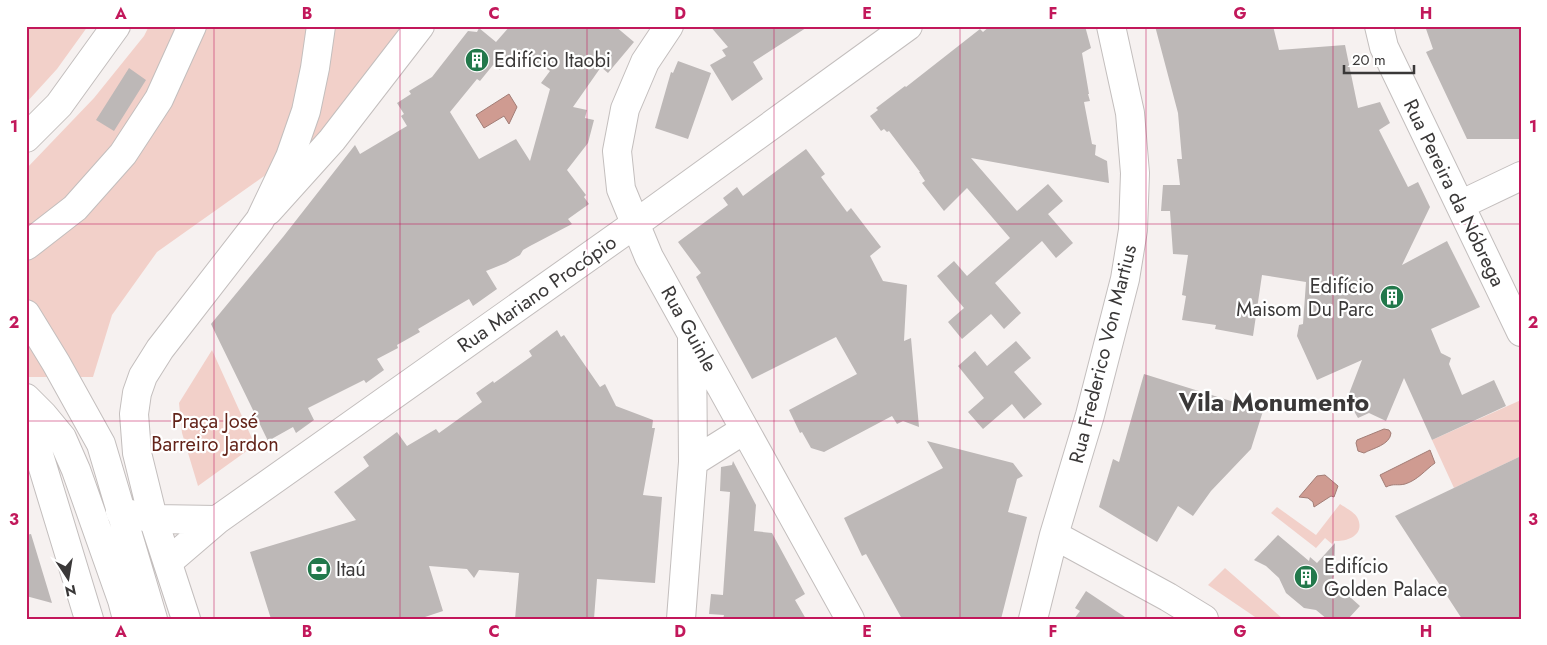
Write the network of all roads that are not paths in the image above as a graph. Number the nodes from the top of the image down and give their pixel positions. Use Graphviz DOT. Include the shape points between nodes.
graph roads {
  1 [pos="116,26"];
  2 [pos="192,26"];
  3 [pos="321,26"];
  4 [pos="420,26"];
  5 [pos="668,26"];
  6 [pos="908,26"];
  7 [pos="1111,26"];
  8 [pos="1379,26"];
  9 [pos="26,138"];
  10 [pos="1521,176"];
  11 [pos="1460,204"];
  12 [pos="260,220"];
  13 [pos="635,224"];
  14 [pos="26,246"];
  15 [pos="26,314"];
  16 [pos="1521,332"];
  17 [pos="692,336"];
  18 [pos="26,398"];
  19 [pos="26,412"];
  20 [pos="744,430"];
  21 [pos="693,462"];
  22 [pos="120,512"];
  23 [pos="153,518"];
  24 [pos="216,520"];
  25 [pos="1054,535"];
  26 [pos="168,562"];
  27 [pos="124,605"];
  28 [pos="89,619"];
  29 [pos="152,619"];
  30 [pos="186,619"];
  31 [pos="681,619"];
  32 [pos="850,619"];
  33 [pos="1033,619"];
  34 [pos="1204,619"];
  1 -- 9 [label="street" via="59,106"];
  2 -- 14 [label="street" via="159,99 123,154 75,208"];
  3 -- 12 [label="street" via="306,111 290,157"];
  4 -- 12 [label="street" via="332,140"];
  5 -- 13 [label="street, Rua Guinle" via="645,62 625,109 617,151 621,188"];
  6 -- 13 [label="street, Rua Mariano Procópio"];
  7 -- 25 [label="street, Rua Frederico Von Martius" via="1130,113 1135,173 1133,230 1125,279"];
  8 -- 11 [label="street, Rua Pereira da Nóbrega" via="1384,47"];
  10 -- 11 [label="street"];
  11 -- 16 [label="street, Rua Pereira da Nóbrega"];
  12 -- 23 [label="street" via="160,349 143,376 136,399 134,430"];
  13 -- 17 [label="street, Rua Guinle"];
  13 -- 24 [label="street, Rua Mariano Procópio"];
  15 -- 22 [label="street" via="101,444"];
  17 -- 20 [label="street, Rua Guinle"];
  17 -- 21 [label="street"];
  18 -- 27 [label="street" via="62,438"];
  19 -- 28 [label="street"];
  20 -- 21 [label="street"];
  20 -- 32 [label="street, Rua Guinle"];
  21 -- 31 [label="street"];
  22 -- 23 [label="street"];
  22 -- 27 [label="street"];
  23 -- 24 [label="street"];
  23 -- 26 [label="street"];
  24 -- 26 [label="street, Rua Mariano Procópio"];
  25 -- 33 [label="street, Rua Frederico Von Martius"];
  25 -- 34 [label="street"];
  26 -- 27 [label="street, Rua Mariano Procópio"];
  26 -- 30 [label="street"];
  27 -- 29 [label="street"];
}
